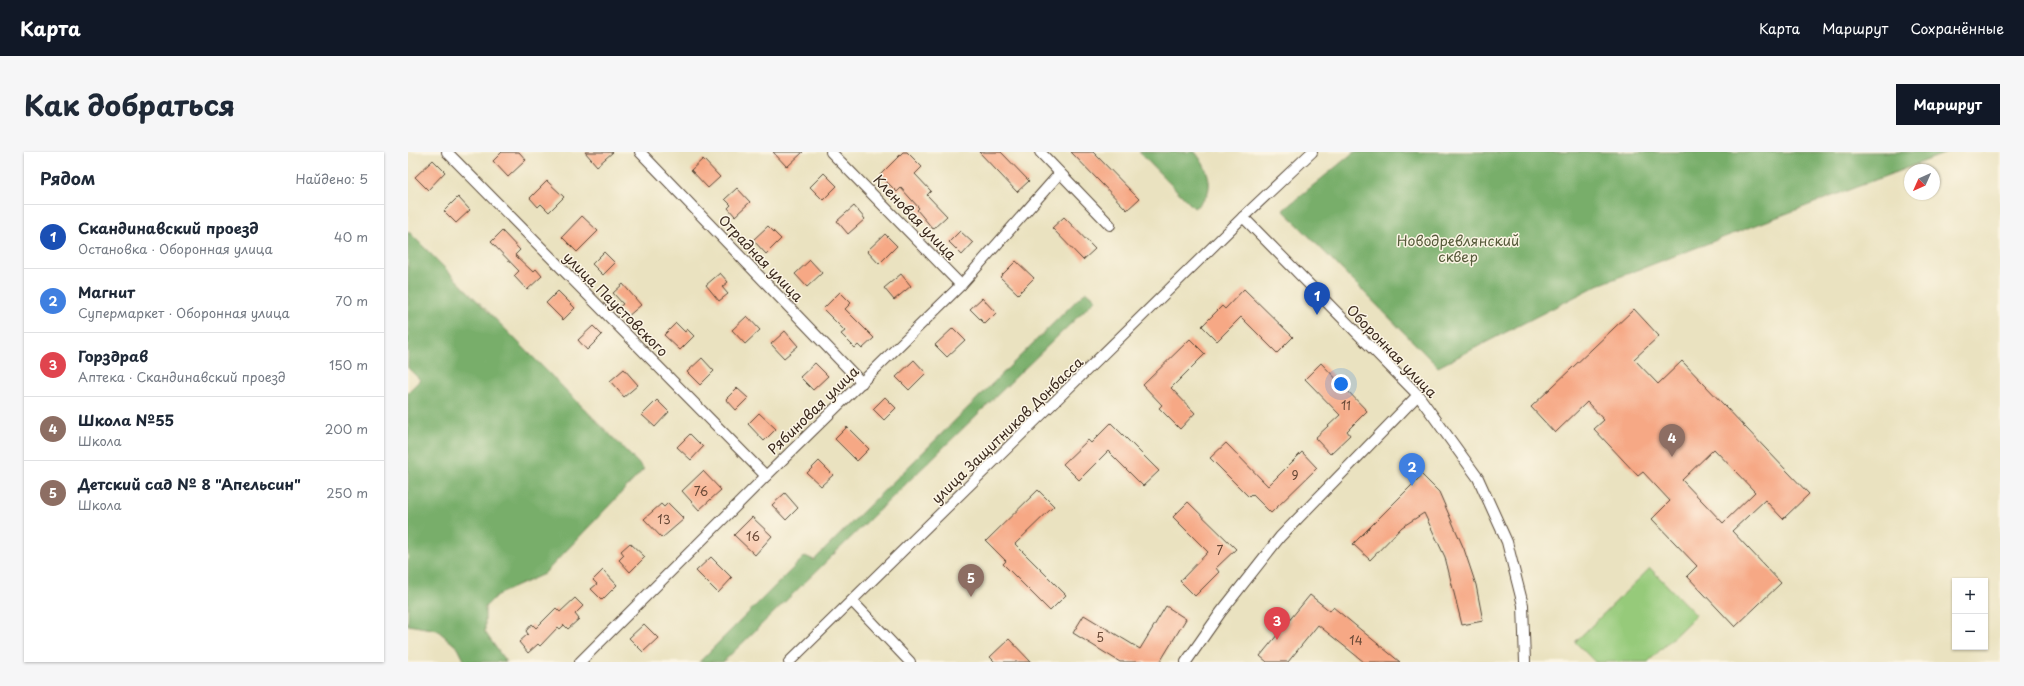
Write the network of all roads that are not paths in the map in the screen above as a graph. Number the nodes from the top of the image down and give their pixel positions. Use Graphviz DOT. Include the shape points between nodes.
graph roads {
  1 [pos="447,152"];
  2 [pos="640,152"];
  3 [pos="831,152"];
  4 [pos="1040,152"];
  5 [pos="1312,152"];
  6 [pos="1060,173"];
  7 [pos="1243,217"];
  8 [pos="1110,225"];
  9 [pos="961,285"];
  10 [pos="862,383"];
  11 [pos="1418,395"];
  12 [pos="766,476"];
  13 [pos="852,601"];
  14 [pos="580,662"];
  15 [pos="789,662"];
  16 [pos="910,662"];
  17 [pos="1186,662"];
  18 [pos="1526,662"];
  1 -- 12 [label="street, улица Паустовского"];
  2 -- 10 [label="street, Отрадная улица"];
  3 -- 9 [label="street, Кленовая улица"];
  4 -- 6 [label="street"];
  5 -- 7 [label="street, улица Защитников Донбасса"];
  6 -- 8 [label="street"];
  6 -- 9 [label="street, Рябиновая улица"];
  7 -- 11 [label="street, Оборонная улица"];
  7 -- 13 [label="street, улица Защитников Донбасса"];
  9 -- 10 [label="street, Рябиновая улица"];
  10 -- 12 [label="street, Рябиновая улица"];
  11 -- 17 [label="street" via="1280,537 1221,612"];
  11 -- 18 [label="street, Оборонная улица" via="1478,478 1507,542 1523,605"];
  12 -- 14 [label="street, Рябиновая улица"];
  13 -- 15 [label="street, улица Защитников Донбасса"];
  13 -- 16 [label="street"];
}
